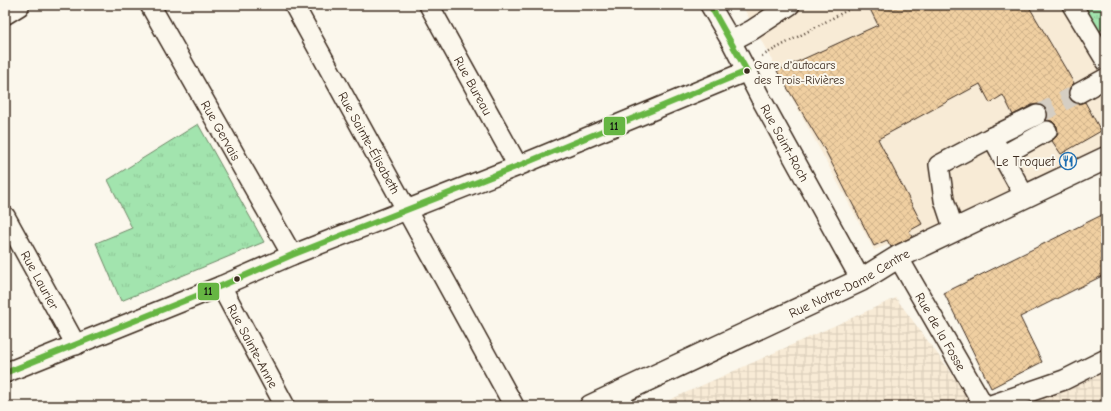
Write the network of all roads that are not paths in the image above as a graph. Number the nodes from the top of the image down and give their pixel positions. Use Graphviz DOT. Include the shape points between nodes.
graph roads {
  1 [pos="18,5"];
  2 [pos="150,5"];
  3 [pos="294,5"];
  4 [pos="429,5"];
  5 [pos="710,5"];
  6 [pos="790,5"];
  7 [pos="1072,5"];
  8 [pos="5,13"];
  9 [pos="730,40"];
  10 [pos="1106,61"];
  11 [pos="747,72"];
  12 [pos="1106,78"];
  13 [pos="1079,93"];
  14 [pos="992,137"];
  15 [pos="1002,156"];
  16 [pos="1106,158"];
  17 [pos="518,166"];
  18 [pos="1025,196"];
  19 [pos="408,210"];
  20 [pos="5,216"];
  21 [pos="954,230"];
  22 [pos="292,255"];
  23 [pos="898,257"];
  24 [pos="861,280"];
  25 [pos="221,286"];
  26 [pos="76,345"];
  27 [pos="1106,359"];
  28 [pos="5,373"];
  29 [pos="285,406"];
  30 [pos="514,406"];
  31 [pos="591,406"];
  32 [pos="984,406"];
  33 [pos="988,406"];
  1 -- 8 [label="main road"];
  2 -- 22 [label="street, Rue Gervais"];
  3 -- 19 [label="street, Rue Sainte-Élisabeth"];
  4 -- 17 [label="street, Rue Bureau"];
  5 -- 9 [label="street, Rue Saint-Roch"];
  6 -- 9 [label="street" via="752,30"];
  7 -- 10 [label="street"];
  9 -- 11 [label="street, Rue Saint-Roch"];
  11 -- 17 [label="street"];
  11 -- 24 [label="street, Rue Saint-Roch"];
  12 -- 13 [label="street"];
  14 -- 15 [label="street"];
  14 -- 15 [label="street" via="1042,123"];
  14 -- 21 [label="street" via="939,165 944,200"];
  15 -- 18 [label="street"];
  16 -- 18 [label="main road, Rue Notre-Dame Centre"];
  17 -- 19 [label="street"];
  18 -- 21 [label="main road, Rue Notre-Dame Centre"];
  19 -- 22 [label="street"];
  19 -- 30 [label="street, Rue Sainte-Élisabeth"];
  20 -- 26 [label="street, Rue Laurier"];
  21 -- 23 [label="main road, Rue Notre-Dame Centre"];
  22 -- 25 [label="street"];
  23 -- 24 [label="main road, Rue Notre-Dame Centre"];
  23 -- 32 [label="street, Rue de la Fosse"];
  24 -- 31 [label="main road, Rue Notre-Dame Centre"];
  25 -- 26 [label="street"];
  25 -- 29 [label="street, Rue Sainte-Anne"];
  26 -- 28 [label="street"];
  27 -- 33 [label="street" via="1064,380"];
}
